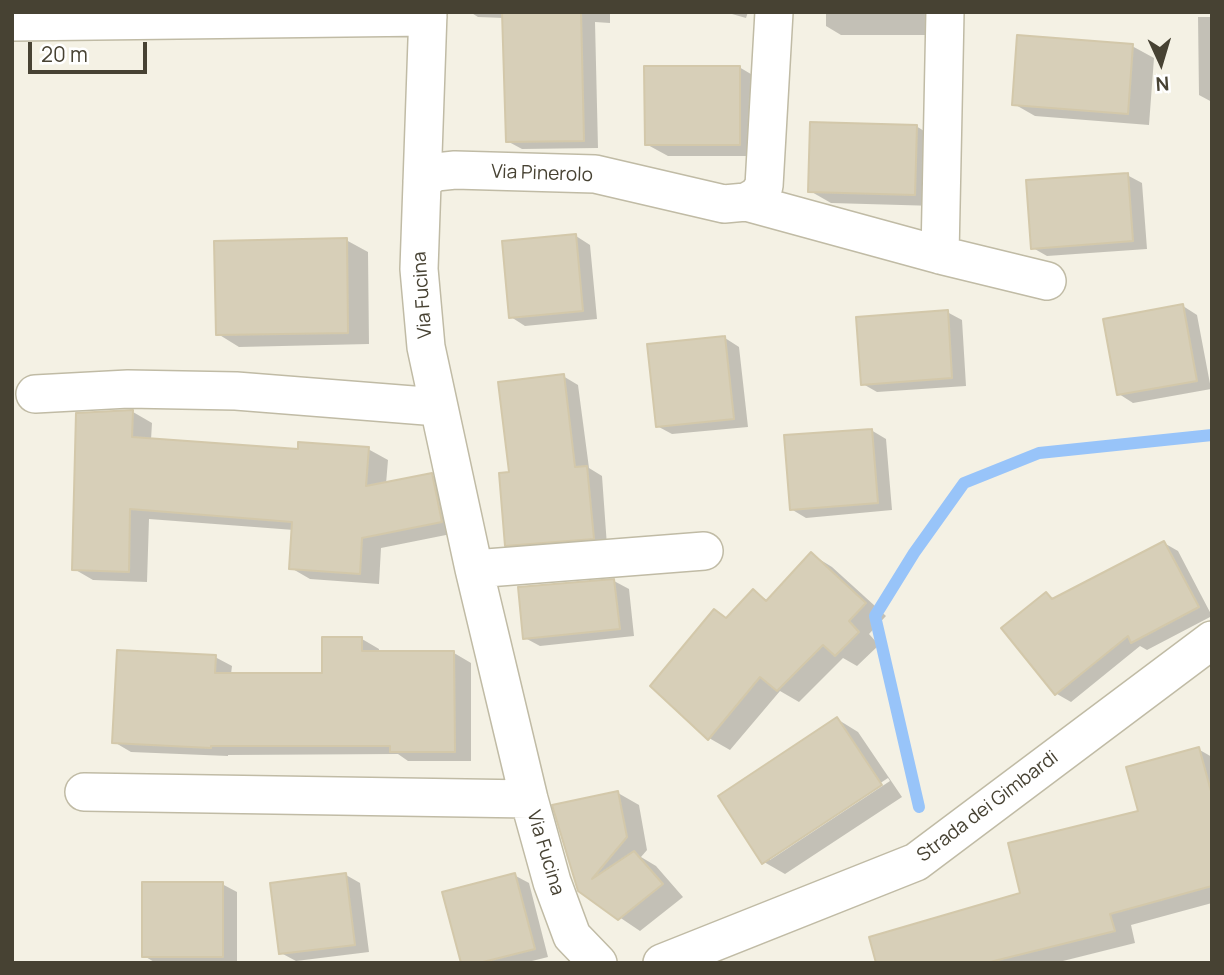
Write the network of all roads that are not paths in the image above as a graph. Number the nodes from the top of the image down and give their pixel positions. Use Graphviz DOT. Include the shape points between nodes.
graph roads {
  1 [pos="774,12"];
  2 [pos="945,12"];
  3 [pos="428,15"];
  4 [pos="12,22"];
  5 [pos="422,181"];
  6 [pos="746,202"];
  7 [pos="940,256"];
  8 [pos="1047,281"];
  9 [pos="36,394"];
  10 [pos="438,407"];
  11 [pos="704,551"];
  12 [pos="474,569"];
  13 [pos="1212,640"];
  14 [pos="84,792"];
  15 [pos="529,799"];
  16 [pos="598,963"];
  17 [pos="662,963"];
  1 -- 6 [label="street" via="764,186"];
  2 -- 7 [label="street"];
  3 -- 4 [label="street, Via Fucina"];
  3 -- 5 [label="street, Via Fucina"];
  5 -- 6 [label="street, Via Pinerolo" via="436,172 455,170 594,174 724,204"];
  5 -- 10 [label="street, Via Fucina" via="419,269 426,346"];
  6 -- 7 [label="street, Via Pinerolo"];
  7 -- 8 [label="street, Via Pinerolo"];
  9 -- 10 [label="street" via="128,389 236,391"];
  10 -- 12 [label="street, Via Fucina"];
  11 -- 12 [label="street"];
  12 -- 15 [label="street, Via Fucina"];
  13 -- 17 [label="street, Strada dei Gimbardi" via="916,862"];
  14 -- 15 [label="street"];
  15 -- 16 [label="street, Via Fucina" via="572,936"];
}
